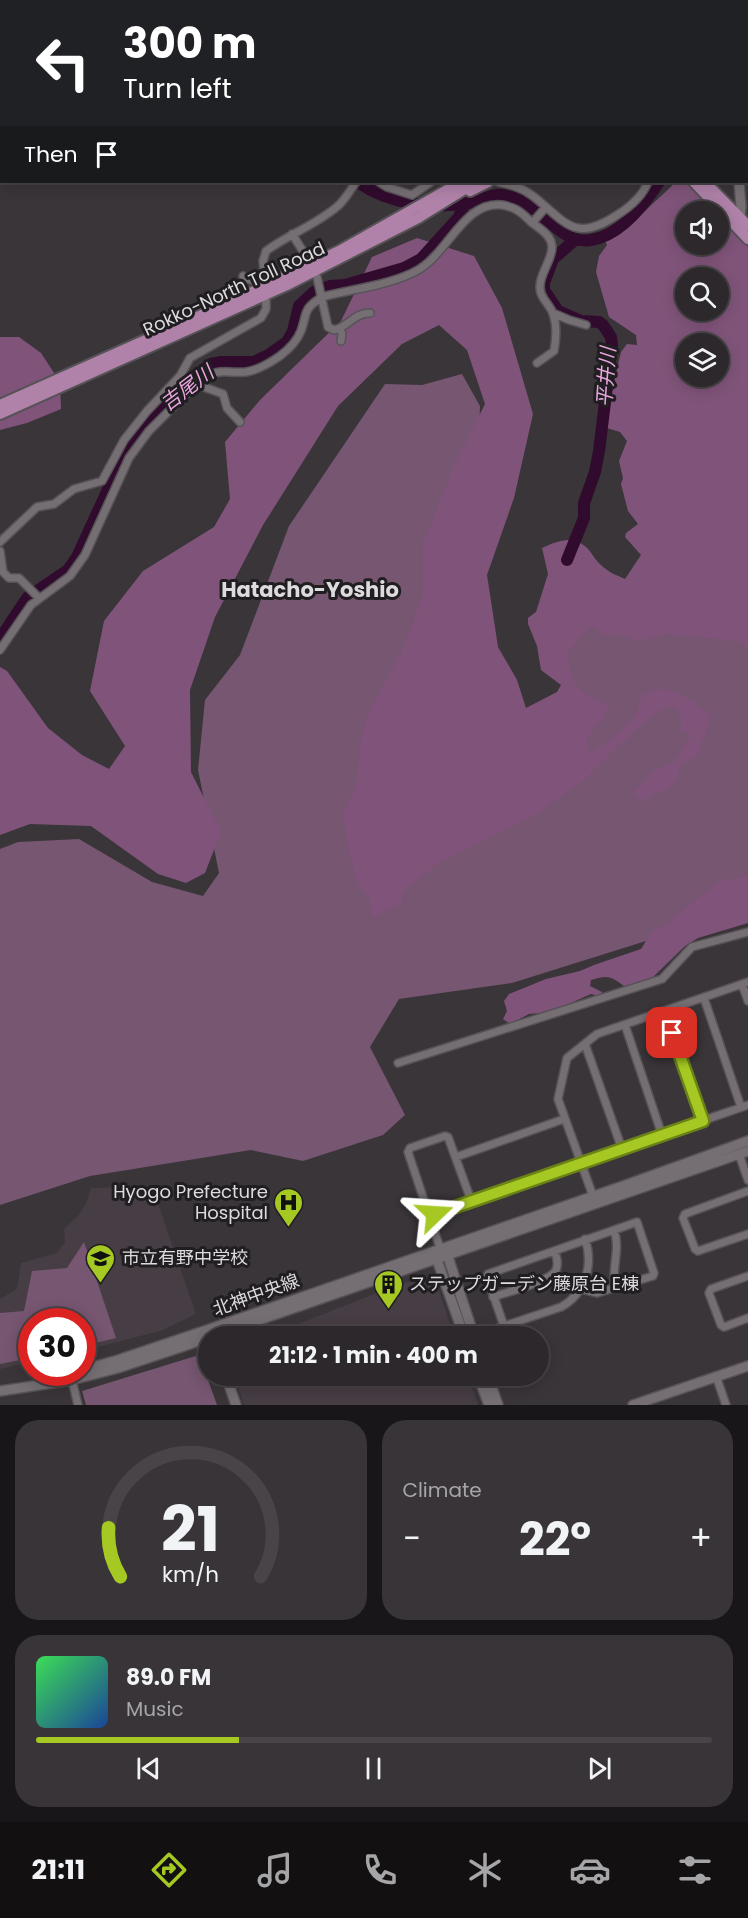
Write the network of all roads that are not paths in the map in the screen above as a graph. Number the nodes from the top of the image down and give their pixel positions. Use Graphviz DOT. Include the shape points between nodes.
graph roads {
  1 [pos="355,183"];
  2 [pos="381,183"];
  3 [pos="430,183"];
  4 [pos="452,183"];
  5 [pos="459,183"];
  6 [pos="474,183"];
  7 [pos="486,183"];
  8 [pos="513,183"];
  9 [pos="648,183"];
  10 [pos="695,183"];
  11 [pos="706,183"];
  12 [pos="739,183"];
  13 [pos="445,201"];
  14 [pos="545,208"];
  15 [pos="413,210"];
  16 [pos="744,216"];
  17 [pos="533,223"];
  18 [pos="292,234"];
  19 [pos="748,238"];
  20 [pos="308,259"];
  21 [pos="243,276"];
  22 [pos="317,277"];
  23 [pos="322,296"];
  24 [pos="266,301"];
  25 [pos="553,313"];
  26 [pos="370,314"];
  27 [pos="586,325"];
  28 [pos="340,329"];
  29 [pos="341,341"];
  30 [pos="537,363"];
  31 [pos="196,384"];
  32 [pos="0,405"];
  33 [pos="0,414"];
  34 [pos="240,422"];
  35 [pos="103,483"];
  36 [pos="114,489"];
  37 [pos="0,542"];
  38 [pos="0,551"];
  39 [pos="1,570"];
  40 [pos="39,598"];
  41 [pos="0,650"];
  42 [pos="748,932"];
  43 [pos="745,983"];
  44 [pos="704,998"];
  45 [pos="748,1001"];
  46 [pos="664,1012"];
  47 [pos="625,1025"];
  48 [pos="585,1044"];
  49 [pos="398,1063"];
  50 [pos="744,1106"];
  51 [pos="564,1119"];
  52 [pos="703,1121"];
  53 [pos="662,1135"];
  54 [pos="748,1141"];
  55 [pos="622,1149"];
  56 [pos="744,1152"];
  57 [pos="456,1157"];
  58 [pos="580,1163"];
  59 [pos="748,1180"];
  60 [pos="748,1191"];
  61 [pos="593,1196"];
  62 [pos="471,1200"];
  63 [pos="430,1215"];
  64 [pos="614,1230"];
  65 [pos="748,1234"];
  66 [pos="585,1239"];
  67 [pos="554,1251"];
  68 [pos="441,1253"];
  69 [pos="748,1276"];
  70 [pos="615,1288"];
  71 [pos="581,1289"];
  72 [pos="493,1297"];
  73 [pos="748,1318"];
  74 [pos="236,1326"];
  75 [pos="461,1326"];
  76 [pos="470,1326"];
  77 [pos="504,1326"];
  78 [pos="198,1338"];
  79 [pos="198,1340"];
  80 [pos="748,1365"];
  81 [pos="96,1366"];
  82 [pos="96,1372"];
  83 [pos="716,1376"];
  84 [pos="18,1383"];
  85 [pos="0,1385"];
  86 [pos="24,1386"];
  87 [pos="75,1386"];
  88 [pos="229,1386"];
  89 [pos="482,1386"];
  90 [pos="491,1386"];
  91 [pos="0,1391"];
  92 [pos="78,1405"];
  93 [pos="236,1405"];
  94 [pos="489,1405"];
  95 [pos="498,1405"];
  96 [pos="633,1405"];
  97 [pos="726,1405"];
  1 -- 18 [label="street" via="341,203"];
  2 -- 3 [label="street" via="412,195"];
  4 -- 15 [label="main road"];
  5 -- 15 [label="main road, Rokko-North Toll Road"];
  6 -- 13 [label="main road, Rokko-North Toll Road"];
  7 -- 13 [label="main road"];
  8 -- 14 [label="street"];
  9 -- 14 [label="street" via="630,207 595,228 577,229"];
  10 -- 19 [label="main road"];
  11 -- 16 [label="main road"];
  12 -- 16 [label="street"];
  13 -- 33 [label="main road, Rokko-North Toll Road" via="287,285"];
  14 -- 17 [label="street"];
  15 -- 32 [label="main road, Rokko-North Toll Road" via="253,292"];
  17 -- 23 [label="street" via="515,208 486,205 477,209 418,270"];
  17 -- 25 [label="street" via="549,237 552,247 539,288"];
  18 -- 20 [label="street"];
  18 -- 21 [label="street" via="266,251 265,279 250,281"];
  22 -- 23 [label="street"];
  23 -- 28 [label="street" via="328,327"];
  23 -- 31 [label="street" via="309,306 297,339 278,357 248,372 211,373"];
  24 -- 35 [label="street" via="261,318 190,358 180,376 124,440"];
  25 -- 27 [label="street"];
  25 -- 30 [label="street" via="554,351"];
  26 -- 28 [label="street" via="353,317"];
  28 -- 29 [label="street"];
  31 -- 34 [label="street" via="223,394"];
  31 -- 36 [label="street" via="149,431 129,458"];
  35 -- 36 [label="street"];
  35 -- 37 [label="street" via="74,489 54,504 37,507"];
  36 -- 40 [label="street" via="78,568"];
  38 -- 39 [label="street"];
  39 -- 40 [label="street" via="9,578 19,579"];
  40 -- 41 [label="street"];
  42 -- 49 [label="street" via="692,947 662,979"];
  43 -- 44 [label="street"];
  43 -- 45 [label="street"];
  44 -- 46 [label="street"];
  44 -- 50 [label="street"];
  46 -- 47 [label="street"];
  46 -- 52 [label="street"];
  47 -- 48 [label="street" via="597,1034"];
  47 -- 53 [label="street"];
  48 -- 51 [label="street" via="565,1062 558,1099"];
  48 -- 55 [label="street"];
  50 -- 52 [label="street"];
  51 -- 57 [label="street"];
  51 -- 58 [label="street"];
  52 -- 53 [label="street"];
  53 -- 55 [label="street"];
  54 -- 61 [label="street"];
  55 -- 58 [label="street"];
  56 -- 59 [label="street"];
  56 -- 68 [label="street"];
  57 -- 62 [label="street"];
  57 -- 63 [label="street" via="445,1136 408,1152"];
  58 -- 61 [label="street"];
  58 -- 62 [label="street"];
  60 -- 65 [label="street" via="683,1218 698,1251"];
  61 -- 68 [label="street"];
  62 -- 63 [label="street"];
  63 -- 68 [label="street"];
  64 -- 66 [label="street"];
  64 -- 70 [label="street" via="618,1239"];
  64 -- 70 [label="street" via="637,1222 654,1273"];
  66 -- 67 [label="street"];
  66 -- 71 [label="street" via="589,1257"];
  67 -- 72 [label="street" via="556,1269 548,1278"];
  67 -- 72 [label="street" via="488,1274"];
  68 -- 74 [label="street, 北神中央線"];
  68 -- 75 [label="street"];
  68 -- 76 [label="street"];
  69 -- 73 [label="street" via="711,1289 710,1293 724,1327"];
  70 -- 71 [label="street" via="597,1293"];
  71 -- 77 [label="street" via="561,1307"];
  72 -- 77 [label="street"];
  78 -- 81 [label="street, 北神中央線"];
  79 -- 82 [label="street, 北神中央線"];
  80 -- 83 [label="street"];
  83 -- 96 [label="street"];
  83 -- 97 [label="street"];
  84 -- 85 [label="street, 北神中央線"];
  86 -- 91 [label="street, 北神中央線"];
  87 -- 92 [label="street"];
  88 -- 93 [label="street"];
  89 -- 94 [label="street"];
  90 -- 95 [label="street"];
}
